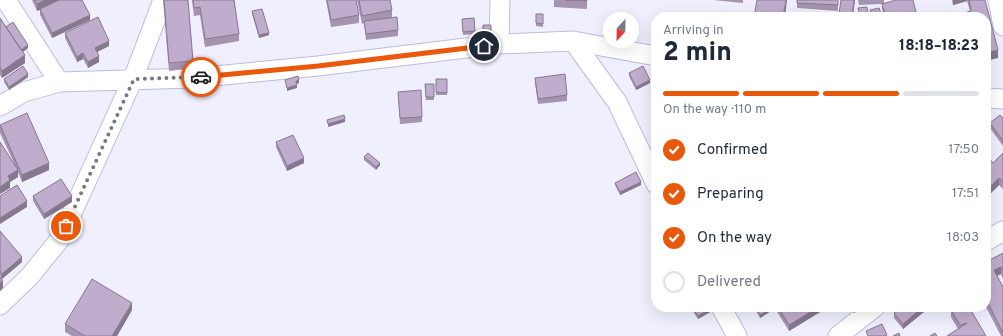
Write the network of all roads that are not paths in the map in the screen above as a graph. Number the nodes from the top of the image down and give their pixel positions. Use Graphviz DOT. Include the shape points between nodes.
graph roads {
  1 [pos="6,0"];
  2 [pos="163,0"];
  3 [pos="500,0"];
  4 [pos="998,0"];
  5 [pos="1003,26"];
  6 [pos="573,41"];
  7 [pos="499,44"];
  8 [pos="651,55"];
  9 [pos="134,79"];
  10 [pos="59,82"];
  11 [pos="991,99"];
  12 [pos="1003,100"];
  13 [pos="0,106"];
  14 [pos="651,173"];
  15 [pos="1003,231"];
  16 [pos="991,238"];
  17 [pos="0,305"];
  18 [pos="724,312"];
  19 [pos="869,312"];
  20 [pos="737,336"];
  21 [pos="838,336"];
  1 -- 10 [label="street"];
  2 -- 9 [label="street"];
  3 -- 7 [label="street"];
  4 -- 5 [label="street"];
  6 -- 7 [label="street"];
  6 -- 8 [label="street"];
  6 -- 14 [label="street" via="617,102"];
  7 -- 9 [label="street" via="193,78"];
  9 -- 10 [label="street"];
  9 -- 17 [label="street" via="60,239 30,276"];
  10 -- 13 [label="street" via="24,92"];
  11 -- 12 [label="street"];
  15 -- 16 [label="street"];
  18 -- 20 [label="street"];
  19 -- 21 [label="street"];
}
